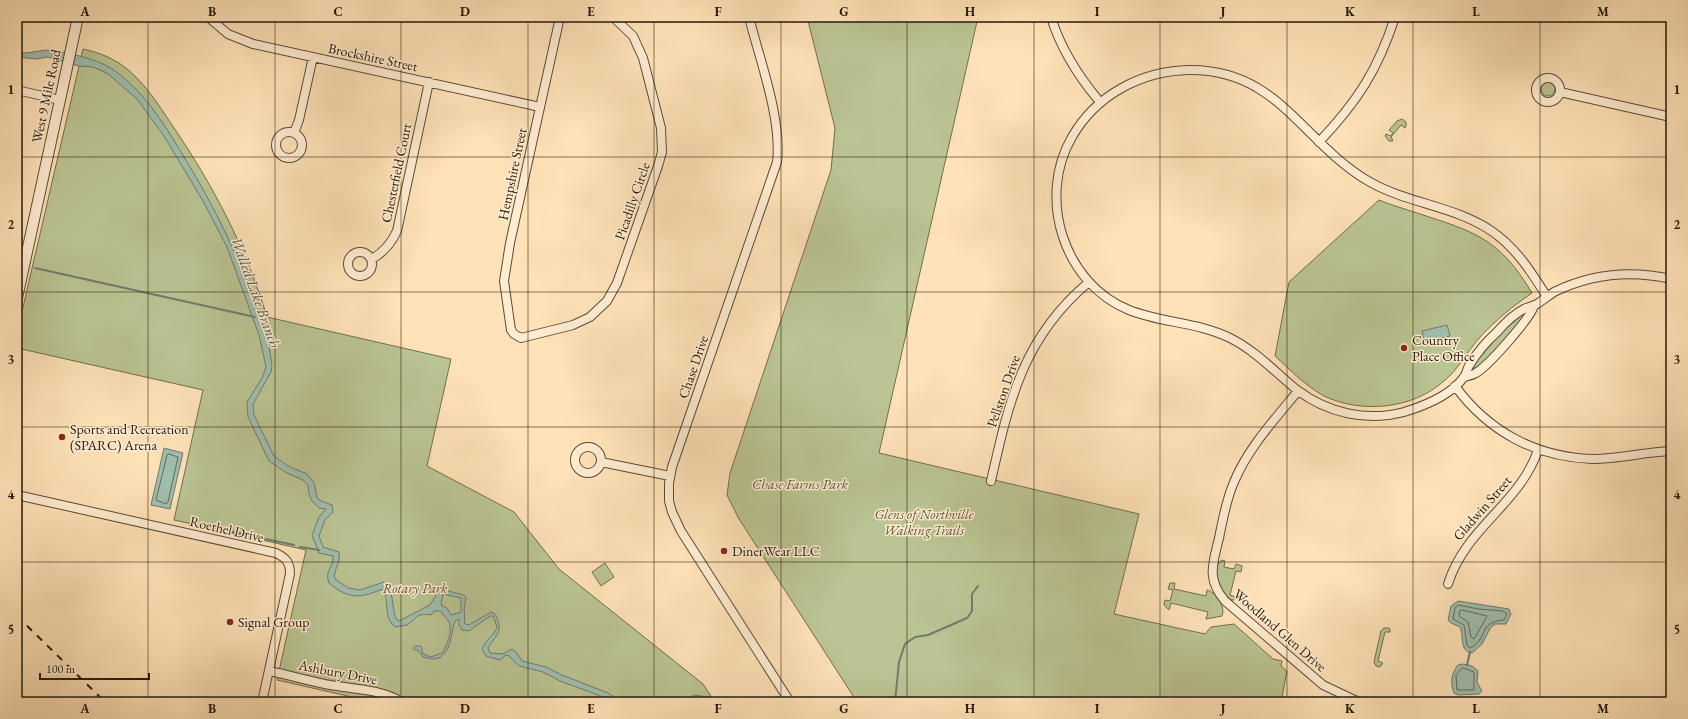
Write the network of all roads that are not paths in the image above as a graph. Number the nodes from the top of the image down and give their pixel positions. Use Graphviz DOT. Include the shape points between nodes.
graph roads {
  1 [pos="78,17"];
  2 [pos="208,17"];
  3 [pos="560,17"];
  4 [pos="613,17"];
  5 [pos="749,17"];
  6 [pos="1051,17"];
  7 [pos="1394,17"];
  8 [pos="313,57"];
  9 [pos="429,82"];
  10 [pos="17,90"];
  11 [pos="1560,92"];
  12 [pos="60,100"];
  13 [pos="1100,102"];
  14 [pos="540,107"];
  15 [pos="1671,117"];
  16 [pos="294,133"];
  17 [pos="1319,142"];
  18 [pos="372,259"];
  19 [pos="19,278"];
  20 [pos="1671,278"];
  21 [pos="1089,282"];
  22 [pos="1547,297"];
  23 [pos="17,298"];
  24 [pos="1534,306"];
  25 [pos="516,335"];
  26 [pos="1464,377"];
  27 [pos="1455,386"];
  28 [pos="1298,390"];
  29 [pos="1538,450"];
  30 [pos="1671,451"];
  31 [pos="601,462"];
  32 [pos="670,476"];
  33 [pos="991,481"];
  34 [pos="17,495"];
  35 [pos="1448,584"];
  36 [pos="269,671"];
  37 [pos="262,702"];
  38 [pos="402,702"];
  39 [pos="790,702"];
  40 [pos="1358,702"];
  41 [pos="1484,702"];
  42 [pos="1511,702"];
  1 -- 12 [label="street, West 9 Mile Road"];
  2 -- 8 [label="street, Brockshire Street" via="228,34 244,41"];
  3 -- 14 [label="street, Hempshire Street"];
  4 -- 25 [label="street, Picadilly Circle" via="633,36 643,58 661,128 662,152 658,166 617,283 607,301 590,317 573,325 530,337 521,338"];
  5 -- 32 [label="street, Chase Drive" via="776,121 779,147 777,162"];
  6 -- 13 [label="street" via="1070,63"];
  7 -- 17 [label="street" via="1380,59 1363,90 1348,111"];
  8 -- 9 [label="street, Brockshire Street"];
  8 -- 16 [label="street"];
  9 -- 14 [label="street, Brockshire Street"];
  9 -- 18 [label="street, Chesterfield Court" via="397,231 384,251"];
  10 -- 12 [label="street"];
  11 -- 15 [label="street"];
  12 -- 19 [label="street, West 9 Mile Road"];
  13 -- 17 [label="street" via="1129,84 1155,75 1185,70 1221,74 1247,82 1266,93 1288,110"];
  13 -- 21 [label="street" via="1082,122 1068,144 1057,174 1055,192 1056,213 1062,235 1074,260"];
  14 -- 25 [label="street, Hempshire Street" via="504,280 512,330"];
  17 -- 22 [label="street" via="1352,171 1380,188 1462,215 1496,234 1518,254"];
  19 -- 23 [label="street, West 9 Mile Road"];
  20 -- 22 [label="street" via="1636,274 1600,276 1563,288"];
  21 -- 28 [label="street" via="1126,309 1205,328 1230,338 1256,354"];
  21 -- 33 [label="street, Pellston Drive" via="1048,325 1018,377"];
  22 -- 24 [label="street"];
  24 -- 26 [label="street" via="1528,318 1493,357 1476,374"];
  24 -- 26 [label="street" via="1520,312 1497,331 1469,365"];
  26 -- 27 [label="street"];
  27 -- 28 [label="street" via="1422,406 1378,417 1355,415 1330,408"];
  27 -- 29 [label="street" via="1488,422 1517,441"];
  28 -- 40 [label="street, Woodland Glen Drive" via="1254,446 1229,495 1212,570 1214,585 1220,595 1300,667 1323,684"];
  29 -- 30 [label="street" via="1560,456 1592,459"];
  29 -- 35 [label="street, Gladwin Street" via="1518,488 1463,550"];
  31 -- 32 [label="street"];
  32 -- 39 [label="street, Chase Drive" via="669,501 676,520"];
  34 -- 36 [label="street, Roethel Drive" via="283,556 288,561 290,574"];
  36 -- 37 [label="street, Roethel Drive"];
  36 -- 38 [label="street, Ashbury Drive" via="374,691"];
  41 -- 42 [label="street"];
}
